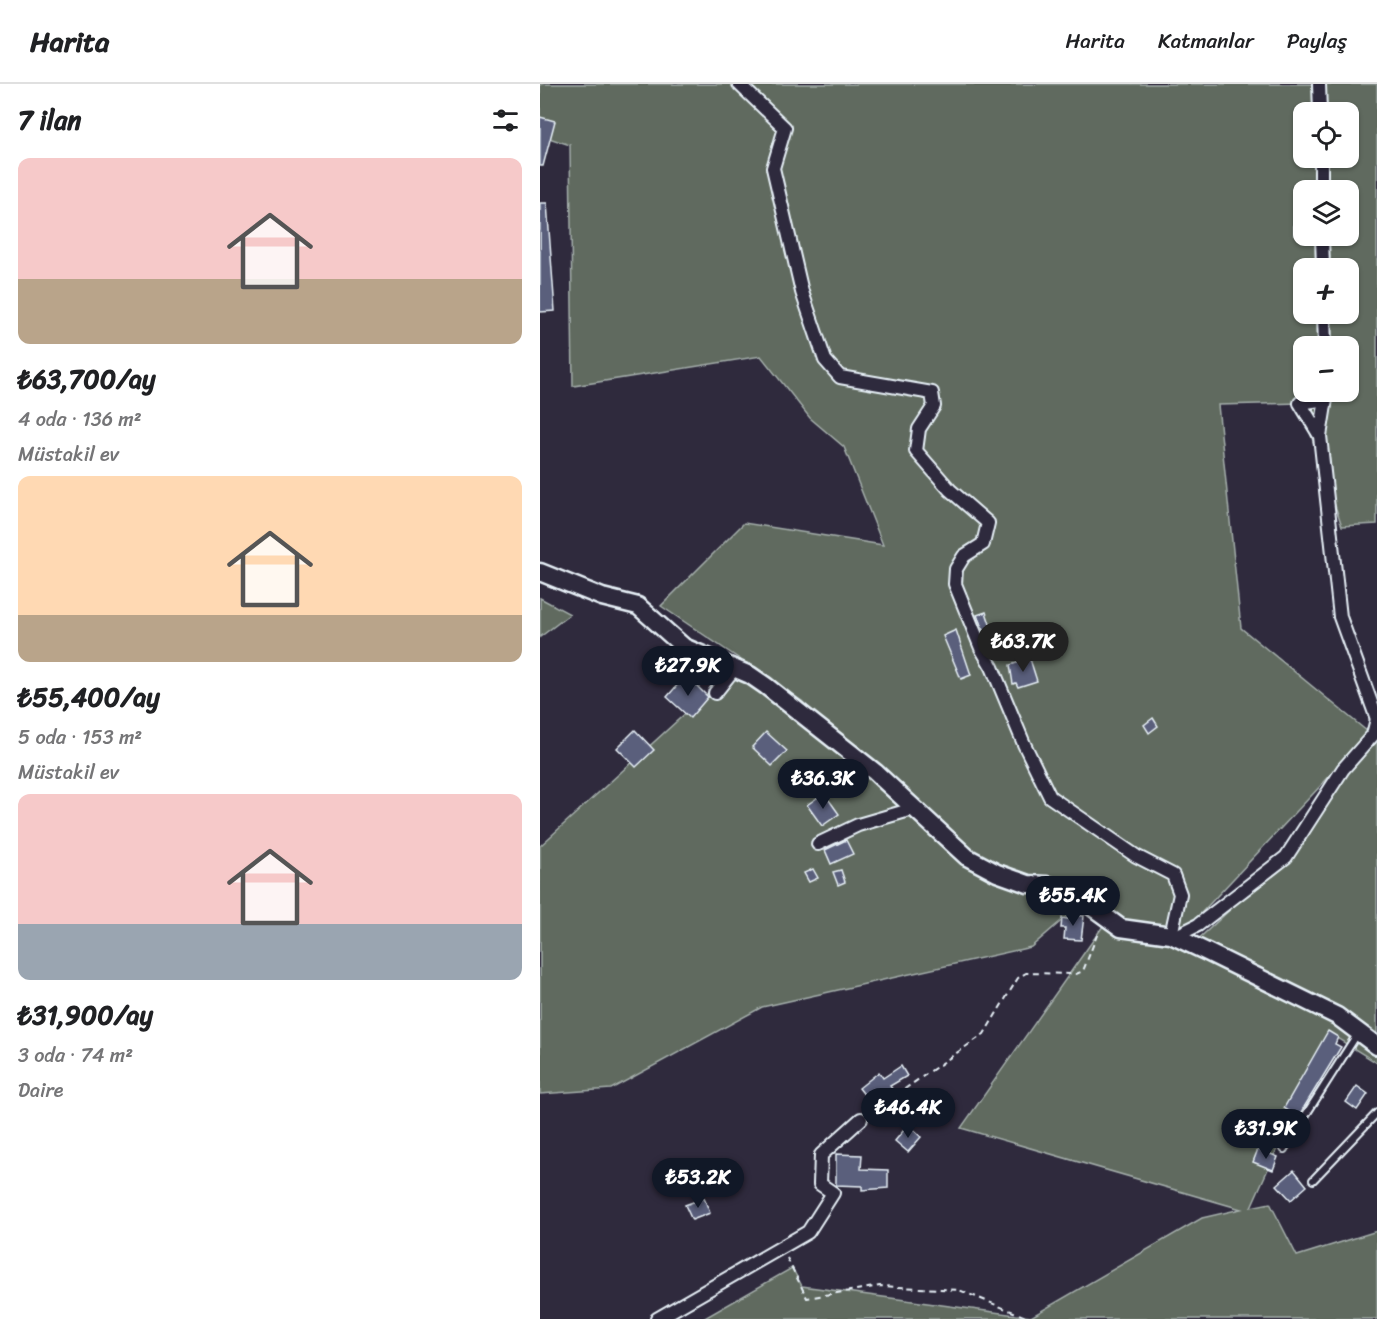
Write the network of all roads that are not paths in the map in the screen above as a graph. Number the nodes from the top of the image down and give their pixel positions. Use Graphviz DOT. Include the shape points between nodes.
graph roads {
  1 [pos="739,84"];
  2 [pos="1319,84"];
  3 [pos="1320,102"];
  4 [pos="1303,402"];
  5 [pos="1325,402"];
  6 [pos="1320,436"];
  7 [pos="540,572"];
  8 [pos="735,669"];
  9 [pos="715,693"];
  10 [pos="1377,719"];
  11 [pos="913,809"];
  12 [pos="818,844"];
  13 [pos="1172,936"];
  14 [pos="1358,1032"];
  15 [pos="1377,1046"];
  16 [pos="1377,1113"];
  17 [pos="861,1119"];
  18 [pos="1284,1149"];
  19 [pos="1313,1180"];
  20 [pos="657,1319"];
  1 -- 13 [label="street" via="785,128 773,168 802,292 825,360 840,377 932,393 934,406 919,429 916,451 950,490 988,523 983,544 964,556 956,569 955,584 981,648 1050,797 1136,856 1173,875 1180,894"];
  2 -- 3 [label="street"];
  4 -- 6 [label="street" via="1300,403"];
  5 -- 6 [label="street"];
  6 -- 10 [label="street" via="1336,598"];
  7 -- 8 [label="street" via="602,597 638,606 684,647"];
  8 -- 9 [label="street"];
  8 -- 11 [label="street" via="766,686 838,742"];
  10 -- 13 [label="street" via="1373,735 1343,769 1286,857 1198,925"];
  11 -- 12 [label="street" via="858,825"];
  11 -- 13 [label="street" via="967,857 997,873 1073,893 1121,928"];
  13 -- 14 [label="street" via="1337,1016"];
  14 -- 15 [label="street"];
  14 -- 18 [label="lane"];
  16 -- 19 [label="lane"];
  17 -- 20 [label="street" via="821,1155 820,1184 833,1193 808,1232"];
}
